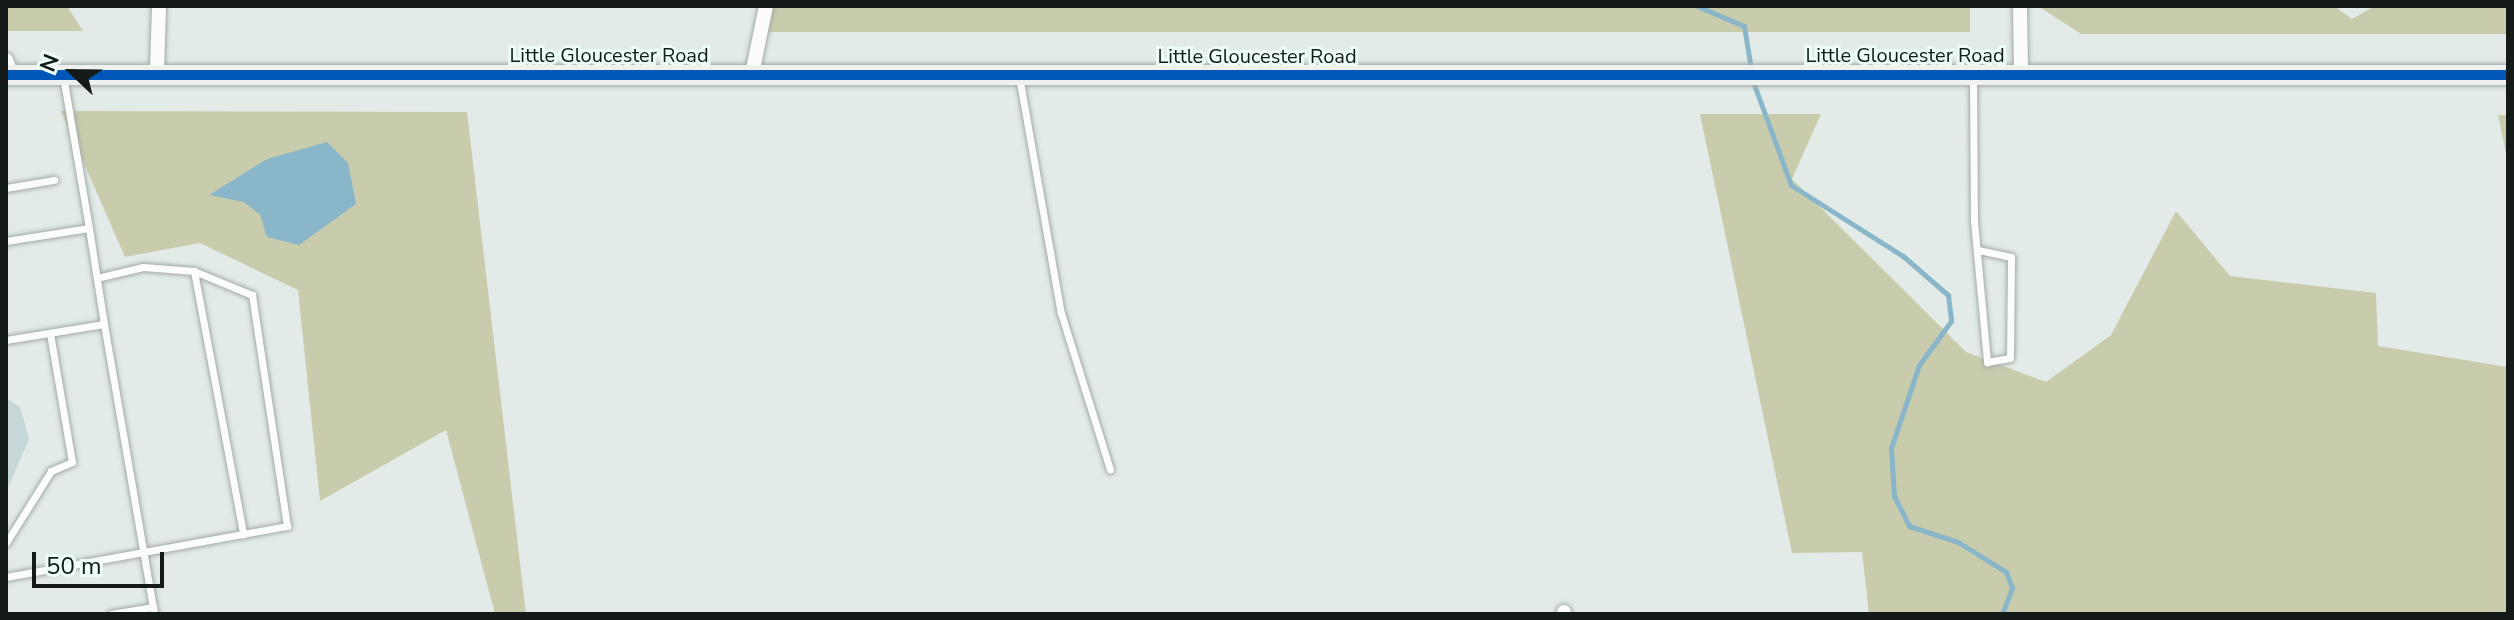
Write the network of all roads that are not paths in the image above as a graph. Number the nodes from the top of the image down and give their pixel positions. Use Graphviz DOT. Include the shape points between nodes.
graph roads {
  1 [pos="159,6"];
  2 [pos="766,6"];
  3 [pos="2020,6"];
  4 [pos="8,70"];
  5 [pos="157,71"];
  6 [pos="1973,73"];
  7 [pos="2021,73"];
  8 [pos="63,74"];
  9 [pos="752,74"];
  10 [pos="1019,74"];
  11 [pos="2508,75"];
  12 [pos="54,180"];
  13 [pos="6,188"];
  14 [pos="89,228"];
  15 [pos="6,241"];
  16 [pos="1978,250"];
  17 [pos="194,271"];
  18 [pos="97,278"];
  19 [pos="104,324"];
  20 [pos="50,333"];
  21 [pos="6,340"];
  22 [pos="1110,469"];
  23 [pos="243,534"];
  24 [pos="6,543"];
  25 [pos="144,554"];
  26 [pos="6,577"];
  27 [pos="153,611"];
  28 [pos="111,614"];
  1 -- 5 [label="street"];
  2 -- 9 [label="street"];
  3 -- 7 [label="street"];
  4 -- 8 [label="street, Little Gloucester Road"];
  5 -- 8 [label="street, Little Gloucester Road"];
  5 -- 9 [label="street, Little Gloucester Road"];
  6 -- 7 [label="street, Little Gloucester Road"];
  6 -- 10 [label="street, Little Gloucester Road"];
  6 -- 16 [label="lane"];
  7 -- 11 [label="street, Little Gloucester Road"];
  8 -- 14 [label="lane"];
  9 -- 10 [label="street, Little Gloucester Road"];
  10 -- 22 [label="lane" via="1061,313"];
  12 -- 13 [label="lane"];
  14 -- 15 [label="lane"];
  14 -- 18 [label="lane"];
  16 -- 16 [label="lane" via="1982,358 2010,358 2011,257"];
  17 -- 18 [label="lane" via="143,267"];
  17 -- 23 [label="lane"];
  17 -- 23 [label="lane" via="252,295 287,526"];
  18 -- 19 [label="lane"];
  19 -- 20 [label="lane"];
  19 -- 25 [label="lane"];
  20 -- 21 [label="lane"];
  20 -- 24 [label="lane" via="72,462 51,471"];
  23 -- 25 [label="lane"];
  25 -- 26 [label="lane"];
  25 -- 27 [label="lane"];
  27 -- 28 [label="lane"];
}
